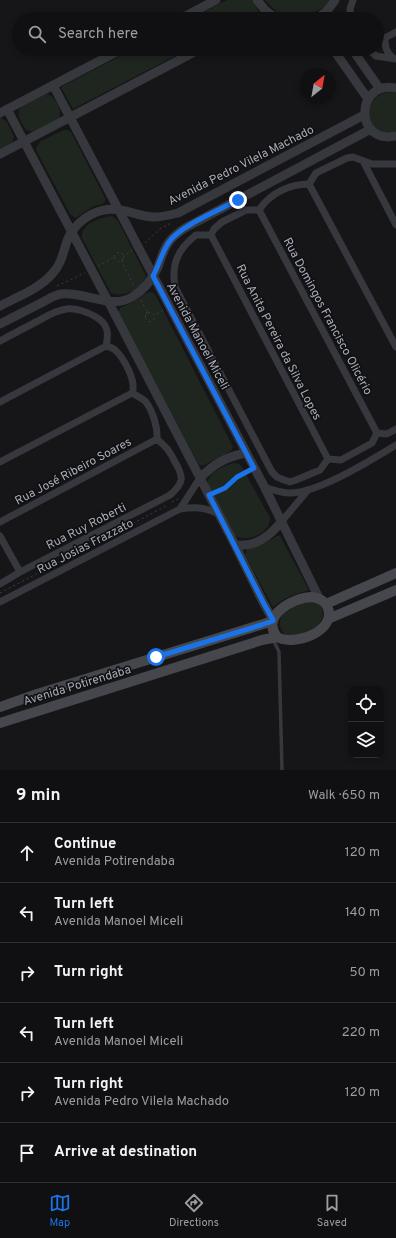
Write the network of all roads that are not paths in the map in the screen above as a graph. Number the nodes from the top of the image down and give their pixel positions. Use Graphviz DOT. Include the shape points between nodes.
graph roads {
  1 [pos="216,0"];
  2 [pos="257,0"];
  3 [pos="335,0"];
  4 [pos="353,0"];
  5 [pos="193,12"];
  6 [pos="267,12"];
  7 [pos="330,12"];
  8 [pos="350,12"];
  9 [pos="396,32"];
  10 [pos="385,38"];
  11 [pos="109,56"];
  12 [pos="187,56"];
  13 [pos="337,56"];
  14 [pos="357,56"];
  15 [pos="376,56"];
  16 [pos="395,58"];
  17 [pos="53,85"];
  18 [pos="396,88"];
  19 [pos="380,89"];
  20 [pos="368,99"];
  21 [pos="3,111"];
  22 [pos="364,115"];
  23 [pos="70,117"];
  24 [pos="371,129"];
  25 [pos="396,136"];
  26 [pos="23,141"];
  27 [pos="0,154"];
  28 [pos="363,161"];
  29 [pos="396,164"];
  30 [pos="308,184"];
  31 [pos="118,209"];
  32 [pos="259,210"];
  33 [pos="396,225"];
  34 [pos="72,233"];
  35 [pos="211,235"];
  36 [pos="153,276"];
  37 [pos="108,301"];
  38 [pos="0,306"];
  39 [pos="0,324"];
  40 [pos="0,341"];
  41 [pos="106,346"];
  42 [pos="396,347"];
  43 [pos="132,393"];
  44 [pos="0,402"];
  45 [pos="396,428"];
  46 [pos="377,433"];
  47 [pos="157,439"];
  48 [pos="396,445"];
  49 [pos="246,453"];
  50 [pos="328,459"];
  51 [pos="0,462"];
  52 [pos="200,478"];
  53 [pos="265,488"];
  54 [pos="308,490"];
  55 [pos="180,509"];
  56 [pos="217,513"];
  57 [pos="282,521"];
  58 [pos="0,522"];
  59 [pos="0,536"];
  60 [pos="235,545"];
  61 [pos="20,572"];
  62 [pos="396,573"];
  63 [pos="0,584"];
  64 [pos="396,590"];
  65 [pos="322,601"];
  66 [pos="0,602"];
  67 [pos="328,619"];
  68 [pos="273,621"];
  69 [pos="275,638"];
  70 [pos="0,707"];
  71 [pos="0,723"];
  72 [pos="282,770"];
  1 -- 5 [label="street"];
  2 -- 6 [label="street"];
  3 -- 7 [label="street"];
  4 -- 8 [label="street"];
  9 -- 10 [label="street"];
  10 -- 16 [label="street" via="385,48"];
  11 -- 17 [label="street"];
  12 -- 23 [label="street"];
  13 -- 20 [label="street"];
  14 -- 19 [label="street"];
  15 -- 16 [label="street"];
  17 -- 21 [label="street"];
  17 -- 23 [label="street, Avenida Manoel Miceli"];
  18 -- 19 [label="street"];
  19 -- 20 [label="street"];
  20 -- 22 [label="street"];
  21 -- 26 [label="street"];
  22 -- 24 [label="street"];
  22 -- 31 [label="street, Avenida Pedro Vilela Machado" via="178,213 153,217"];
  23 -- 26 [label="street"];
  23 -- 31 [label="street, Avenida Manoel Miceli"];
  24 -- 25 [label="street" via="382,136"];
  24 -- 36 [label="street" via="176,234 162,254"];
  26 -- 27 [label="street"];
  26 -- 34 [label="street"];
  28 -- 29 [label="street" via="372,164"];
  28 -- 30 [label="street" via="353,157 347,158 316,173"];
  28 -- 33 [label="street"];
  30 -- 32 [label="street" via="294,185 271,196"];
  30 -- 42 [label="street"];
  31 -- 34 [label="street, Avenida Pedro Vilela Machado" via="99,211 87,217"];
  31 -- 36 [label="street, Avenida Manoel Miceli"];
  32 -- 35 [label="street" via="246,210 222,222"];
  32 -- 46 [label="street, Rua Domingos Francisco Olicério"];
  34 -- 37 [label="street"];
  34 -- 38 [label="street, Avenida Pedro Vilela Machado" via="53,274 42,283"];
  35 -- 50 [label="street, Rua Anita Pereira da Silva Lopes"];
  35 -- 50 [label="street" via="196,235 183,247 174,271 175,287 272,472 290,482 320,470"];
  36 -- 37 [label="street" via="143,290 132,298"];
  36 -- 49 [label="street, Avenida Manoel Miceli"];
  37 -- 39 [label="street" via="78,294 60,294"];
  37 -- 52 [label="street"];
  40 -- 41 [label="street" via="67,308 84,312 102,321 107,329"];
  41 -- 43 [label="street" via="114,348 120,354 131,374 134,390"];
  41 -- 44 [label="street"];
  43 -- 47 [label="street" via="145,402 157,426"];
  43 -- 51 [label="street"];
  45 -- 46 [label="street" via="387,434"];
  46 -- 50 [label="street" via="372,443 341,460"];
  47 -- 58 [label="street, Rua José Ribeiro Soares"];
  47 -- 61 [label="street, Rua Ruy Roberti" via="169,450 181,472 181,480 176,490"];
  48 -- 54 [label="street" via="342,475"];
  49 -- 52 [label="street" via="221,461"];
  49 -- 53 [label="street, Avenida Manoel Miceli"];
  52 -- 55 [label="street, Rua Josias Frazzato"];
  52 -- 56 [label="street"];
  53 -- 54 [label="street" via="289,493"];
  53 -- 57 [label="street, Avenida Manoel Miceli"];
  54 -- 57 [label="street"];
  55 -- 56 [label="street, Rua Josias Frazzato" via="193,507"];
  55 -- 66 [label="street, Rua Josias Frazzato"];
  56 -- 60 [label="street"];
  57 -- 60 [label="street" via="265,538 253,544"];
  57 -- 65 [label="street, Avenida Manoel Miceli"];
  59 -- 61 [label="street"];
  60 -- 68 [label="street"];
  61 -- 63 [label="street, Rua Ruy Roberti"];
  62 -- 65 [label="main road"];
  64 -- 67 [label="main road"];
  65 -- 67 [label="main road" via="329,611"];
  65 -- 68 [label="main road" via="307,597 296,600 277,613"];
  67 -- 69 [label="main road" via="318,631 301,639 291,641"];
  68 -- 69 [label="main road"];
  68 -- 70 [label="main road, Avenida Potirendaba"];
  69 -- 71 [label="main road, Avenida Potirendaba"];
  69 -- 72 [label="lane" via="279,652"];
}
